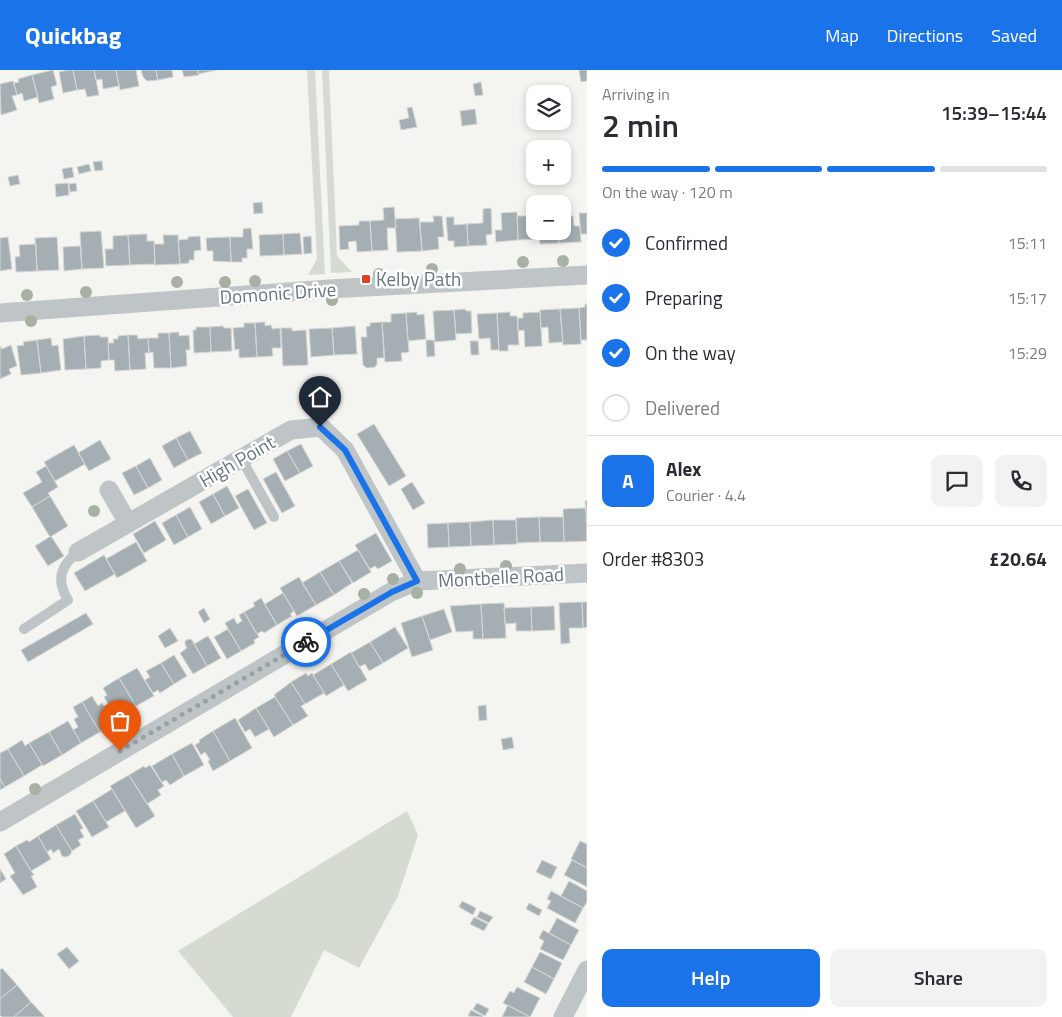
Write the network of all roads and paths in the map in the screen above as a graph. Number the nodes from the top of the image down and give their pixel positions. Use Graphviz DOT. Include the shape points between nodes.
graph roads {
  1 [pos="587,275"];
  2 [pos="0,312"];
  3 [pos="241,458"];
  4 [pos="109,490"];
  5 [pos="274,517"];
  6 [pos="128,523"];
  7 [pos="78,552"];
  8 [pos="587,573"];
  9 [pos="417,581"];
  10 [pos="24,629"];
  11 [pos="0,822"];
  12 [pos="587,970"];
  13 [pos="563,1017"];
  1 -- 2 [label="street, Domonic Drive"];
  3 -- 5 [label="lane"];
  3 -- 6 [label="street, High Point"];
  3 -- 9 [label="street, High Point" via="291,430 320,427 345,450"];
  4 -- 6 [label="street"];
  6 -- 7 [label="street, High Point"];
  7 -- 10 [label="lane" via="67,560 62,573 61,588 68,600"];
  8 -- 9 [label="street, Montbelle Road"];
  9 -- 11 [label="street, Montbelle Road" via="392,592"];
  12 -- 13 [label="street"];
}
